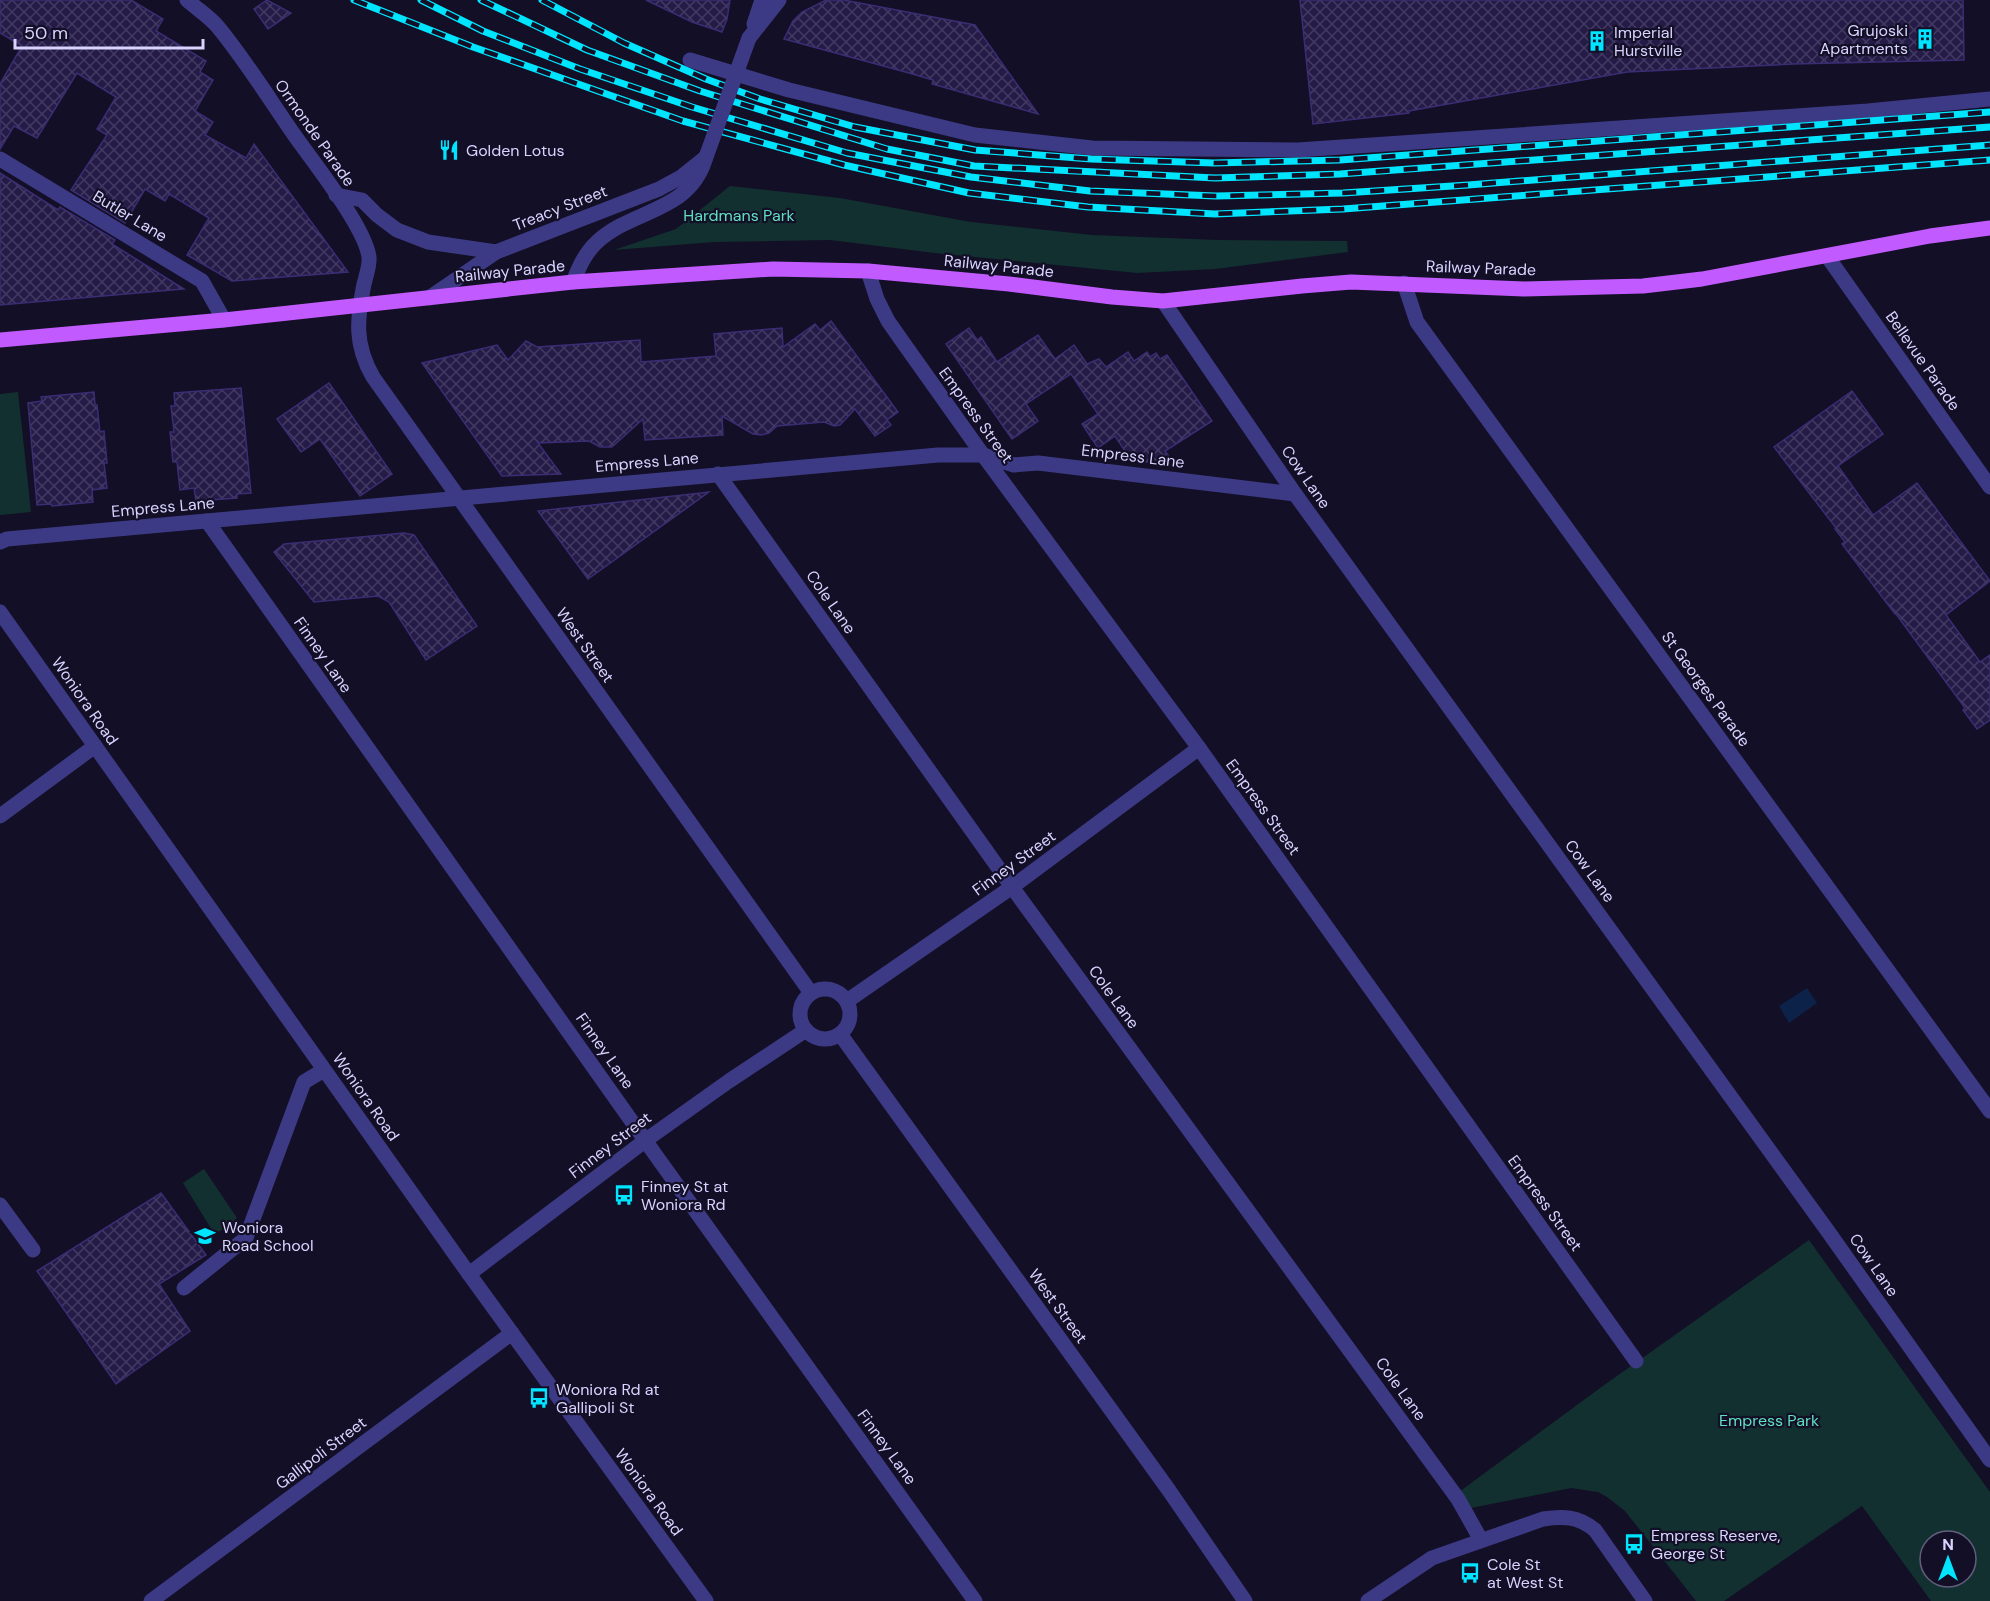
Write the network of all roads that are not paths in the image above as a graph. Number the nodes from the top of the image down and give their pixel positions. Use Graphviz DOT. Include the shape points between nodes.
graph roads {
  1 [pos="187,0"];
  2 [pos="762,0"];
  3 [pos="779,0"];
  4 [pos="749,38"];
  5 [pos="690,60"];
  6 [pos="1990,99"];
  7 [pos="706,157"];
  8 [pos="0,159"];
  9 [pos="336,195"];
  10 [pos="1990,228"];
  11 [pos="496,252"];
  12 [pos="1827,256"];
  13 [pos="868,271"];
  14 [pos="573,282"];
  15 [pos="1404,283"];
  16 [pos="429,298"];
  17 [pos="1163,301"];
  18 [pos="360,306"];
  19 [pos="224,320"];
  20 [pos="0,340"];
  21 [pos="983,455"];
  22 [pos="718,474"];
  23 [pos="1990,487"];
  24 [pos="1295,494"];
  25 [pos="458,498"];
  26 [pos="207,521"];
  27 [pos="0,542"];
  28 [pos="0,612"];
  29 [pos="95,746"];
  30 [pos="1199,748"];
  31 [pos="0,816"];
  32 [pos="1012,887"];
  33 [pos="811,993"];
  34 [pos="847,1001"];
  35 [pos="806,1030"];
  36 [pos="840,1034"];
  37 [pos="324,1070"];
  38 [pos="1990,1111"];
  39 [pos="646,1140"];
  40 [pos="0,1205"];
  41 [pos="33,1250"];
  42 [pos="469,1274"];
  43 [pos="184,1288"];
  44 [pos="512,1333"];
  45 [pos="1636,1361"];
  46 [pos="1990,1460"];
  47 [pos="1481,1540"];
  48 [pos="160,1598"];
  49 [pos="706,1601"];
  50 [pos="975,1601"];
  51 [pos="1245,1601"];
  52 [pos="1368,1601"];
  53 [pos="1645,1601"];
  1 -- 9 [label="street, Ormonde Parade" via="217,25"];
  2 -- 4 [label="street"];
  3 -- 4 [label="street"];
  4 -- 7 [label="street, bridge"];
  5 -- 6 [label="street" via="789,90 975,135 1092,148 1298,150"];
  7 -- 11 [label="street, Treacy Street" via="659,189"];
  7 -- 14 [label="street" via="701,172 683,195 598,241 587,253"];
  8 -- 19 [label="street, Butler Lane" via="202,281"];
  9 -- 11 [label="street" via="362,200 397,230 428,242"];
  9 -- 18 [label="street, Ormonde Parade" via="356,227 369,260"];
  10 -- 12 [label="main road, Railway Parade"];
  11 -- 16 [label="street, Treacy Street"];
  12 -- 15 [label="main road, Railway Parade" via="1643,286 1524,289"];
  12 -- 23 [label="street, Bellevue Parade"];
  13 -- 14 [label="main road, Railway Parade" via="773,269"];
  13 -- 17 [label="main road, Railway Parade"];
  13 -- 21 [label="street, Empress Street" via="888,321"];
  14 -- 16 [label="main road, Railway Parade"];
  15 -- 17 [label="main road, Railway Parade" via="1351,282"];
  15 -- 38 [label="street, St Georges Parade" via="1417,322"];
  16 -- 18 [label="main road, Railway Parade"];
  17 -- 24 [label="street, Cow Lane"];
  18 -- 19 [label="main road, Railway Parade"];
  18 -- 25 [label="street, West Street" via="358,330 364,362"];
  19 -- 20 [label="main road, Railway Parade"];
  21 -- 22 [label="street, Empress Lane" via="938,455"];
  21 -- 24 [label="street, Empress Lane" via="1014,465 1038,463"];
  21 -- 30 [label="street, Empress Street"];
  22 -- 25 [label="street, Empress Lane"];
  22 -- 32 [label="street, Cole Lane"];
  24 -- 46 [label="street, Cow Lane"];
  25 -- 26 [label="street, Empress Lane"];
  25 -- 33 [label="street, West Street"];
  26 -- 27 [label="street, Empress Lane"];
  26 -- 39 [label="street, Finney Lane"];
  28 -- 29 [label="street, Woniora Road"];
  29 -- 31 [label="street"];
  29 -- 37 [label="street, Woniora Road"];
  30 -- 32 [label="street, Finney Street"];
  30 -- 45 [label="street, Empress Street"];
  32 -- 34 [label="street, Finney Street"];
  32 -- 47 [label="street, Cole Lane" via="1458,1499"];
  33 -- 34 [label="street" via="830,989"];
  33 -- 35 [label="street" via="801,1005"];
  34 -- 36 [label="street" via="850,1018"];
  35 -- 36 [label="street" via="822,1038"];
  35 -- 39 [label="street, Finney Street"];
  36 -- 51 [label="street, West Street"];
  37 -- 42 [label="street, Woniora Road"];
  37 -- 43 [label="street" via="304,1082 246,1238"];
  39 -- 42 [label="street, Finney Street"];
  39 -- 50 [label="street, Finney Lane"];
  40 -- 41 [label="street"];
  42 -- 44 [label="street, Woniora Road"];
  44 -- 48 [label="street, Gallipoli Street"];
  44 -- 49 [label="street, Woniora Road"];
  47 -- 52 [label="street" via="1432,1558"];
  47 -- 53 [label="street" via="1543,1520 1579,1520 1595,1530"];
}
